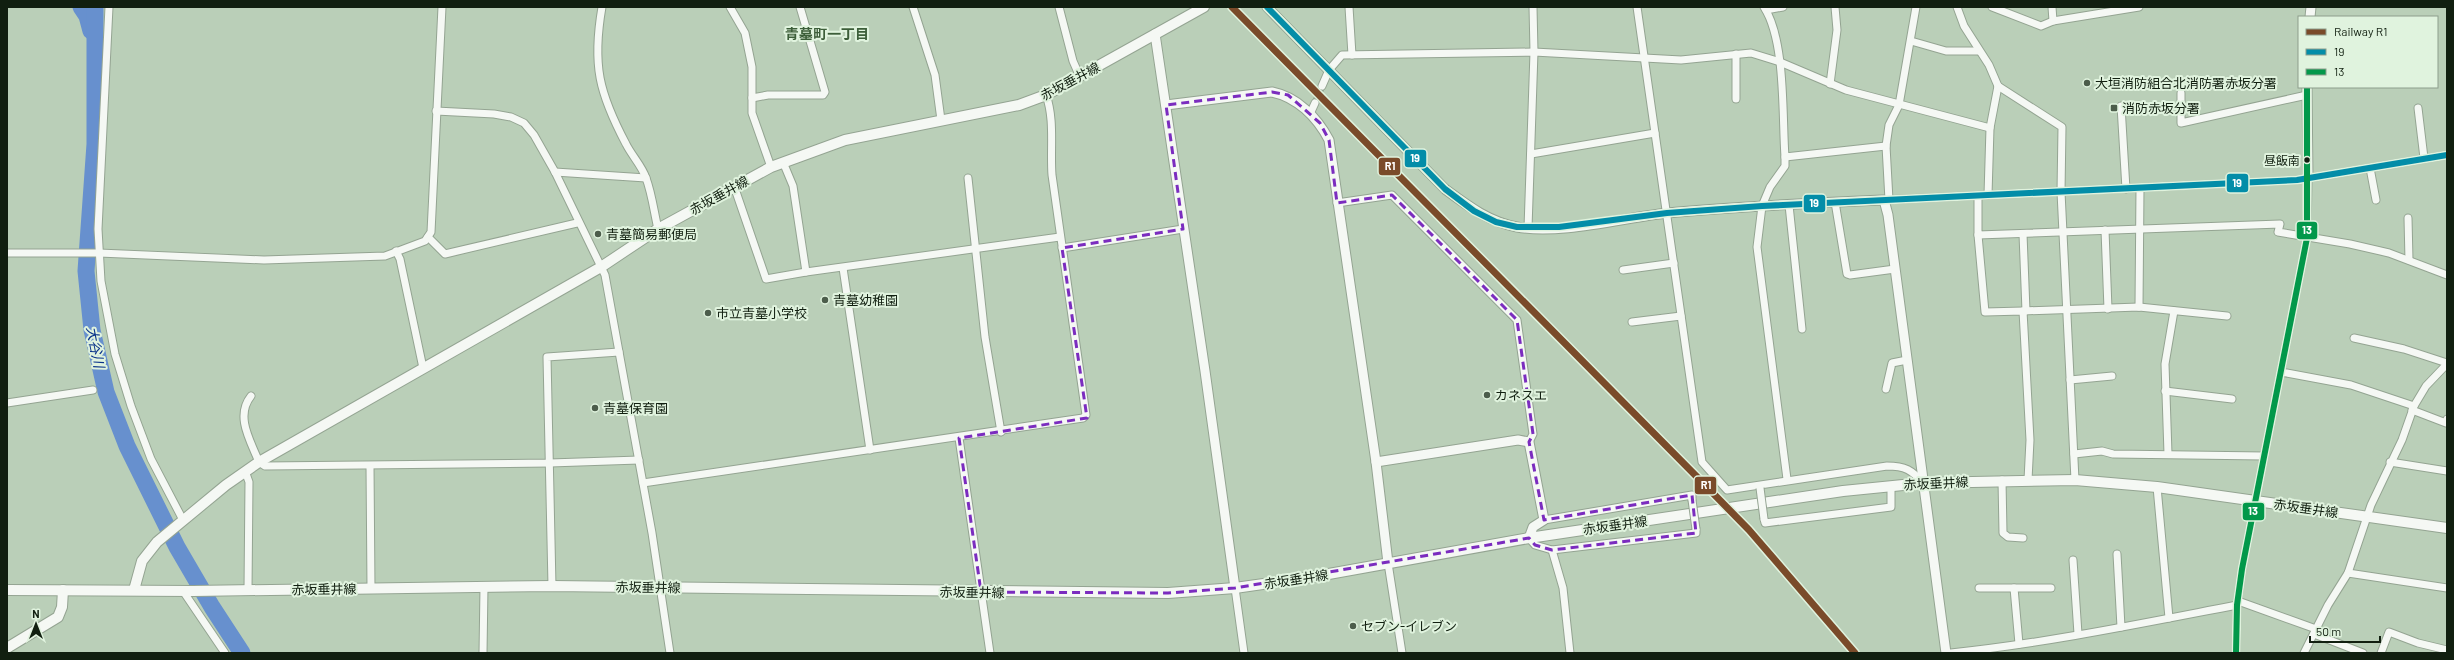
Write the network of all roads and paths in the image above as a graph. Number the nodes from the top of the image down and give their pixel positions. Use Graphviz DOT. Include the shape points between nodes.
graph roads {
  1 [pos="109,7"];
  2 [pos="442,7"];
  3 [pos="602,7"];
  4 [pos="730,7"];
  5 [pos="800,7"];
  6 [pos="913,7"];
  7 [pos="1059,7"];
  8 [pos="1267,7"];
  9 [pos="1349,7"];
  10 [pos="1533,7"];
  11 [pos="1637,7"];
  12 [pos="1783,7"];
  13 [pos="1835,7"];
  14 [pos="1916,7"];
  15 [pos="1957,7"];
  16 [pos="1992,7"];
  17 [pos="2052,7"];
  18 [pos="2139,7"];
  19 [pos="1203,8"];
  20 [pos="1765,8"];
  21 [pos="2053,21"];
  22 [pos="1155,34"];
  23 [pos="1911,41"];
  24 [pos="1979,51"];
  25 [pos="1534,52"];
  26 [pos="1736,54"];
  27 [pos="1352,55"];
  28 [pos="1645,59"];
  29 [pos="1780,62"];
  30 [pos="1328,70"];
  31 [pos="1080,77"];
  32 [pos="1830,84"];
  33 [pos="1322,86"];
  34 [pos="1998,86"];
  35 [pos="2307,91"];
  36 [pos="2181,93"];
  37 [pos="1046,95"];
  38 [pos="752,98"];
  39 [pos="1736,99"];
  40 [pos="1315,103"];
  41 [pos="1166,105"];
  42 [pos="1899,105"];
  43 [pos="2121,106"];
  44 [pos="2418,108"];
  45 [pos="436,111"];
  46 [pos="1310,114"];
  47 [pos="941,120"];
  48 [pos="1990,128"];
  49 [pos="1655,132"];
  50 [pos="1886,146"];
  51 [pos="1530,154"];
  52 [pos="2447,154"];
  53 [pos="1785,157"];
  54 [pos="2424,158"];
  55 [pos="783,162"];
  56 [pos="771,167"];
  57 [pos="2370,168"];
  58 [pos="555,172"];
  59 [pos="646,178"];
  60 [pos="968,178"];
  61 [pos="2308,178"];
  62 [pos="734,186"];
  63 [pos="2140,188"];
  64 [pos="2126,189"];
  65 [pos="2061,192"];
  66 [pos="1988,195"];
  67 [pos="1978,196"];
  68 [pos="1886,200"];
  69 [pos="2376,200"];
  70 [pos="1835,202"];
  71 [pos="1337,203"];
  72 [pos="1789,205"];
  73 [pos="1762,206"];
  74 [pos="1667,213"];
  75 [pos="2408,218"];
  76 [pos="577,223"];
  77 [pos="1528,228"];
  78 [pos="2140,228"];
  79 [pos="658,229"];
  80 [pos="1183,229"];
  81 [pos="2105,230"];
  82 [pos="2063,232"];
  83 [pos="2023,234"];
  84 [pos="1978,235"];
  85 [pos="428,237"];
  86 [pos="1060,237"];
  87 [pos="2307,238"];
  88 [pos="1062,248"];
  89 [pos="974,249"];
  90 [pos="396,251"];
  91 [pos="7,253"];
  92 [pos="97,254"];
  93 [pos="2409,260"];
  94 [pos="1674,263"];
  95 [pos="601,267"];
  96 [pos="843,268"];
  97 [pos="1894,269"];
  98 [pos="1623,270"];
  99 [pos="806,272"];
  100 [pos="2447,275"];
  101 [pos="2140,307"];
  102 [pos="2108,309"];
  103 [pos="2067,310"];
  104 [pos="2024,311"];
  105 [pos="2174,311"];
  106 [pos="1681,316"];
  107 [pos="2227,316"];
  108 [pos="1632,322"];
  109 [pos="1802,329"];
  110 [pos="2354,338"];
  111 [pos="619,352"];
  112 [pos="1907,360"];
  113 [pos="2447,364"];
  114 [pos="423,368"];
  115 [pos="2281,372"];
  116 [pos="2112,376"];
  117 [pos="2070,380"];
  118 [pos="1886,389"];
  119 [pos="93,390"];
  120 [pos="2165,391"];
  121 [pos="252,396"];
  122 [pos="2232,399"];
  123 [pos="7,403"];
  124 [pos="2413,408"];
  125 [pos="2447,420"];
  126 [pos="1001,432"];
  127 [pos="959,438"];
  128 [pos="1529,442"];
  129 [pos="870,450"];
  130 [pos="2074,454"];
  131 [pos="2168,454"];
  132 [pos="2264,456"];
  133 [pos="639,460"];
  134 [pos="259,462"];
  135 [pos="1376,462"];
  136 [pos="2390,462"];
  137 [pos="550,463"];
  138 [pos="370,466"];
  139 [pos="245,471"];
  140 [pos="2447,471"];
  141 [pos="1787,479"];
  142 [pos="2002,480"];
  143 [pos="2028,480"];
  144 [pos="2075,480"];
  145 [pos="1923,483"];
  146 [pos="643,484"];
  147 [pos="1759,486"];
  148 [pos="1891,486"];
  149 [pos="2157,487"];
  150 [pos="2255,500"];
  151 [pos="2367,516"];
  152 [pos="1544,520"];
  153 [pos="180,522"];
  154 [pos="2447,528"];
  155 [pos="1528,538"];
  156 [pos="2023,538"];
  157 [pos="1552,550"];
  158 [pos="2117,554"];
  159 [pos="2073,560"];
  160 [pos="1388,563"];
  161 [pos="2348,573"];
  162 [pos="552,586"];
  163 [pos="484,587"];
  164 [pos="660,587"];
  165 [pos="371,588"];
  166 [pos="1235,588"];
  167 [pos="1979,588"];
  168 [pos="2014,588"];
  169 [pos="2051,588"];
  170 [pos="2447,588"];
  171 [pos="7,590"];
  172 [pos="63,590"];
  173 [pos="134,590"];
  174 [pos="248,590"];
  175 [pos="188,591"];
  176 [pos="981,592"];
  177 [pos="2238,603"];
  178 [pos="2169,618"];
  179 [pos="2121,627"];
  180 [pos="2315,632"];
  181 [pos="2078,634"];
  182 [pos="2019,644"];
  183 [pos="7,648"];
  184 [pos="2447,650"];
  185 [pos="225,653"];
  186 [pos="483,653"];
  187 [pos="670,653"];
  188 [pos="990,653"];
  189 [pos="1244,653"];
  190 [pos="1402,653"];
  191 [pos="1570,653"];
  192 [pos="1946,653"];
  193 [pos="1951,653"];
  194 [pos="2236,653"];
  195 [pos="2304,653"];
  196 [pos="2361,653"];
  197 [pos="2381,653"];
  1 -- 92 [label="street"];
  2 -- 45 [label="street"];
  3 -- 59 [label="street" via="597,37 599,71 605,102"];
  4 -- 38 [label="street" via="745,33 752,67"];
  5 -- 38 [label="street" via="825,92 823,95 768,95"];
  6 -- 47 [label="street" via="935,76"];
  7 -- 31 [label="street" via="1073,61"];
  8 -- 30 [label="street"];
  9 -- 27 [label="street"];
  10 -- 25 [label="street"];
  11 -- 28 [label="street"];
  12 -- 20 [label="street"];
  13 -- 32 [label="street" via="1837,30"];
  14 -- 23 [label="street"];
  15 -- 24 [label="street"];
  16 -- 21 [label="street" via="2041,26"];
  17 -- 21 [label="street"];
  18 -- 21 [label="street"];
  19 -- 22 [label="main road, 赤坂垂井線"];
  20 -- 29 [label="street"];
  22 -- 31 [label="main road, 赤坂垂井線"];
  22 -- 41 [label="street"];
  23 -- 24 [label="street" via="1946,51"];
  23 -- 42 [label="street"];
  24 -- 34 [label="street" via="1990,65"];
  25 -- 27 [label="street"];
  25 -- 28 [label="street"];
  25 -- 51 [label="street"];
  26 -- 28 [label="street" via="1681,60"];
  26 -- 29 [label="street" via="1751,53"];
  26 -- 39 [label="street"];
  27 -- 30 [label="street" via="1342,55"];
  28 -- 49 [label="street"];
  29 -- 32 [label="street"];
  29 -- 53 [label="street"];
  30 -- 33 [label="street"];
  30 -- 77 [label="street" via="1445,189 1474,211 1496,222"];
  31 -- 37 [label="main road, 赤坂垂井線"];
  32 -- 42 [label="street"];
  34 -- 48 [label="street"];
  34 -- 65 [label="street" via="2062,127"];
  35 -- 36 [label="street" via="2180,123"];
  35 -- 61 [label="street"];
  37 -- 47 [label="main road, 赤坂垂井線" via="1019,105"];
  37 -- 86 [label="street" via="1052,111 1050,154"];
  38 -- 56 [label="street" via="752,113"];
  40 -- 46 [label="street"];
  41 -- 46 [label="street" via="1272,92 1288,95"];
  41 -- 80 [label="street"];
  42 -- 48 [label="street"];
  42 -- 50 [label="street" via="1889,125"];
  43 -- 64 [label="street"];
  44 -- 54 [label="street"];
  45 -- 58 [label="street" via="494,114 511,117 524,123 534,135"];
  45 -- 85 [label="street" via="431,232"];
  46 -- 71 [label="street" via="1320,123 1328,140"];
  47 -- 55 [label="main road, 赤坂垂井線" via="845,140"];
  48 -- 66 [label="street"];
  49 -- 51 [label="street"];
  49 -- 74 [label="street"];
  50 -- 53 [label="street"];
  50 -- 68 [label="street"];
  51 -- 77 [label="street"];
  52 -- 54 [label="street"];
  53 -- 73 [label="street" via="1784,166 1770,187"];
  54 -- 57 [label="street"];
  55 -- 56 [label="main road, 赤坂垂井線"];
  55 -- 99 [label="street" via="793,186"];
  56 -- 62 [label="main road, 赤坂垂井線"];
  57 -- 61 [label="street"];
  57 -- 69 [label="street"];
  58 -- 59 [label="street"];
  58 -- 76 [label="street"];
  59 -- 79 [label="street"];
  60 -- 89 [label="street"];
  61 -- 63 [label="street"];
  61 -- 87 [label="street"];
  62 -- 79 [label="main road, 赤坂垂井線"];
  62 -- 99 [label="street" via="766,279"];
  63 -- 64 [label="street"];
  63 -- 78 [label="street"];
  64 -- 65 [label="street"];
  65 -- 66 [label="street"];
  65 -- 82 [label="street"];
  66 -- 67 [label="street"];
  67 -- 68 [label="street"];
  67 -- 84 [label="street"];
  68 -- 70 [label="street"];
  68 -- 97 [label="street"];
  70 -- 72 [label="street"];
  70 -- 97 [label="street" via="1847,274"];
  71 -- 128 [label="street" via="1392,196 1517,320 1533,434"];
  71 -- 135 [label="street"];
  72 -- 73 [label="street"];
  72 -- 109 [label="street"];
  73 -- 74 [label="street"];
  73 -- 141 [label="street" via="1757,247 1760,283"];
  74 -- 77 [label="street" via="1559,227"];
  74 -- 94 [label="street"];
  75 -- 93 [label="street"];
  76 -- 85 [label="street" via="445,254"];
  76 -- 95 [label="street"];
  78 -- 81 [label="street"];
  78 -- 87 [label="street" via="2275,223 2280,224 2278,232"];
  78 -- 101 [label="street"];
  79 -- 95 [label="main road, 赤坂垂井線"];
  80 -- 88 [label="street"];
  80 -- 166 [label="street" via="1206,371"];
  81 -- 82 [label="street"];
  81 -- 102 [label="street"];
  82 -- 83 [label="street"];
  82 -- 103 [label="street"];
  83 -- 84 [label="street"];
  83 -- 104 [label="street"];
  84 -- 104 [label="street" via="1985,312"];
  85 -- 90 [label="street" via="425,241"];
  86 -- 88 [label="street"];
  86 -- 89 [label="street"];
  87 -- 93 [label="street" via="2350,244"];
  87 -- 115 [label="street"];
  88 -- 126 [label="street" via="1086,415 1083,418"];
  89 -- 96 [label="street"];
  89 -- 126 [label="street"];
  90 -- 92 [label="street" via="385,256 264,260"];
  90 -- 114 [label="street" via="400,259"];
  91 -- 92 [label="street"];
  92 -- 153 [label="street" via="115,354 131,406 151,459"];
  93 -- 100 [label="street"];
  94 -- 98 [label="street"];
  94 -- 106 [label="street"];
  95 -- 111 [label="street" via="609,290"];
  95 -- 114 [label="main road, 赤坂垂井線"];
  96 -- 99 [label="street"];
  96 -- 129 [label="street"];
  97 -- 112 [label="street"];
  101 -- 102 [label="street"];
  101 -- 105 [label="street"];
  102 -- 103 [label="street"];
  103 -- 104 [label="street"];
  103 -- 117 [label="street"];
  104 -- 143 [label="street" via="2030,440"];
  105 -- 107 [label="street"];
  105 -- 120 [label="street" via="2165,364"];
  106 -- 108 [label="street"];
  106 -- 147 [label="street" via="1702,462 1727,490"];
  110 -- 113 [label="street"];
  111 -- 133 [label="street"];
  111 -- 137 [label="street" via="547,357"];
  112 -- 118 [label="street" via="1892,362"];
  112 -- 145 [label="street"];
  113 -- 124 [label="street" via="2426,386"];
  114 -- 134 [label="main road, 赤坂垂井線"];
  115 -- 124 [label="street" via="2350,384"];
  115 -- 132 [label="street"];
  116 -- 117 [label="street"];
  117 -- 130 [label="street"];
  119 -- 123 [label="street"];
  120 -- 122 [label="street"];
  120 -- 131 [label="street"];
  121 -- 134 [label="street" via="244,405 243,416"];
  124 -- 125 [label="street" via="2446,423"];
  124 -- 136 [label="street" via="2402,440"];
  126 -- 127 [label="street"];
  127 -- 129 [label="street"];
  127 -- 176 [label="street"];
  128 -- 135 [label="street" via="1518,440"];
  128 -- 152 [label="street"];
  129 -- 146 [label="street"];
  130 -- 131 [label="street" via="2102,451 2113,454"];
  130 -- 144 [label="street"];
  131 -- 132 [label="street"];
  132 -- 150 [label="street"];
  133 -- 137 [label="street"];
  133 -- 146 [label="street"];
  134 -- 138 [label="street" via="264,466"];
  134 -- 139 [label="main road, 赤坂垂井線"];
  135 -- 160 [label="street"];
  136 -- 140 [label="street"];
  136 -- 151 [label="street"];
  137 -- 138 [label="street"];
  137 -- 162 [label="street"];
  138 -- 165 [label="street"];
  139 -- 153 [label="main road, 赤坂垂井線"];
  139 -- 174 [label="street" via="248,482"];
  141 -- 145 [label="street" via="1901,466 1912,471"];
  141 -- 147 [label="street"];
  142 -- 143 [label="main road, 赤坂垂井線"];
  142 -- 145 [label="main road, 赤坂垂井線"];
  142 -- 156 [label="street" via="2003,533 2008,537"];
  143 -- 144 [label="main road, 赤坂垂井線"];
  144 -- 149 [label="main road, 赤坂垂井線"];
  145 -- 148 [label="main road, 赤坂垂井線"];
  145 -- 192 [label="street"];
  146 -- 164 [label="street"];
  147 -- 148 [label="street, bridge" via="1765,523 1891,507"];
  148 -- 155 [label="main road, 赤坂垂井線" via="1835,492"];
  149 -- 150 [label="main road, 赤坂垂井線"];
  149 -- 178 [label="street"];
  150 -- 151 [label="main road, 赤坂垂井線"];
  150 -- 177 [label="street"];
  151 -- 154 [label="main road, 赤坂垂井線"];
  151 -- 161 [label="street"];
  152 -- 155 [label="street" via="1533,527"];
  152 -- 157 [label="street, bridge" via="1692,495 1696,533"];
  153 -- 173 [label="main road, 赤坂垂井線" via="142,561"];
  155 -- 157 [label="street" via="1535,545"];
  155 -- 160 [label="main road, 赤坂垂井線"];
  157 -- 191 [label="street" via="1563,588"];
  158 -- 179 [label="street"];
  159 -- 181 [label="street"];
  160 -- 166 [label="main road, 赤坂垂井線"];
  160 -- 190 [label="street"];
  161 -- 170 [label="street"];
  161 -- 180 [label="street"];
  162 -- 163 [label="main road, 赤坂垂井線"];
  162 -- 164 [label="main road, 赤坂垂井線"];
  163 -- 165 [label="main road, 赤坂垂井線"];
  163 -- 186 [label="street"];
  164 -- 176 [label="main road, 赤坂垂井線"];
  164 -- 187 [label="street"];
  165 -- 174 [label="main road, 赤坂垂井線"];
  166 -- 176 [label="main road, 赤坂垂井線" via="1168,593"];
  166 -- 189 [label="street"];
  167 -- 168 [label="street"];
  168 -- 169 [label="street"];
  168 -- 182 [label="street"];
  171 -- 172 [label="main road, 赤坂垂井線"];
  172 -- 173 [label="main road, 赤坂垂井線"];
  172 -- 183 [label="main road" via="62,607 58,617"];
  173 -- 175 [label="main road, 赤坂垂井線"];
  174 -- 175 [label="main road, 赤坂垂井線"];
  175 -- 185 [label="street"];
  176 -- 188 [label="street"];
  177 -- 178 [label="street"];
  177 -- 180 [label="street"];
  177 -- 194 [label="street"];
  178 -- 179 [label="street"];
  179 -- 181 [label="street"];
  180 -- 195 [label="street"];
  180 -- 196 [label="street"];
  181 -- 182 [label="street"];
  182 -- 193 [label="street"];
  184 -- 197 [label="street" via="2389,632"];
}
